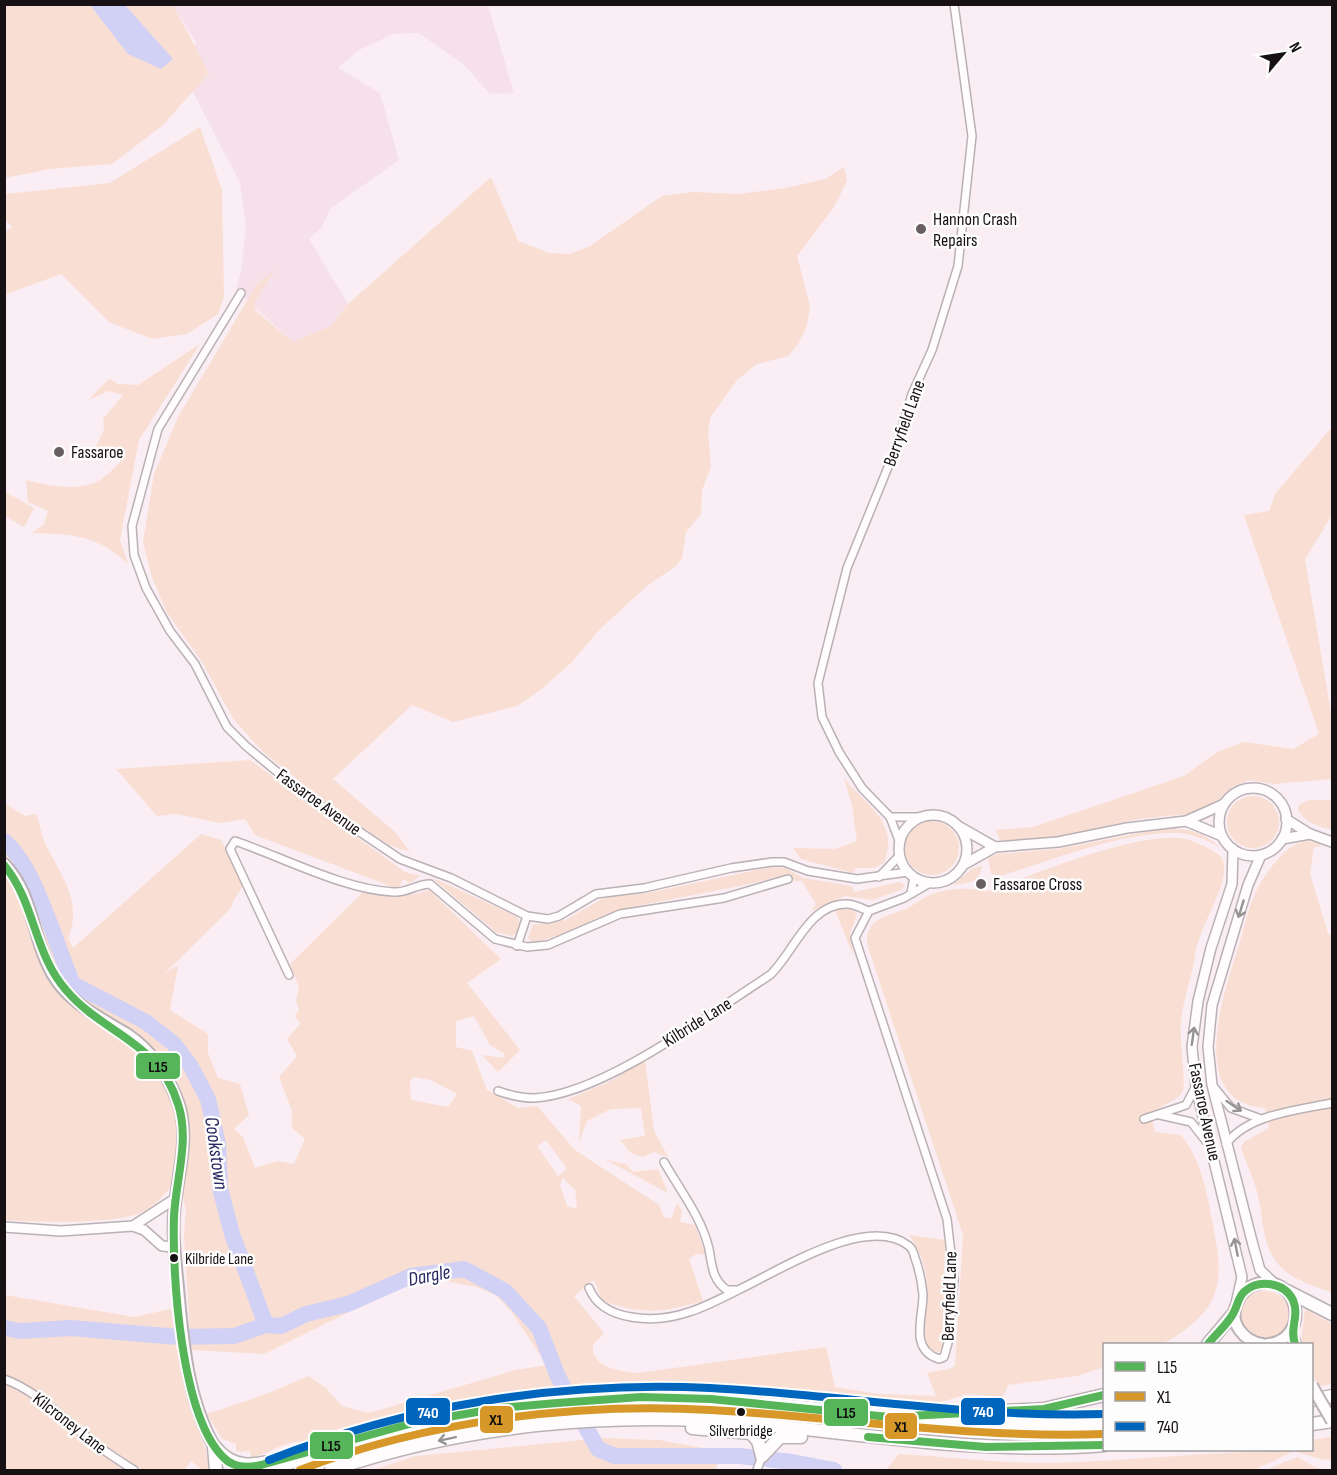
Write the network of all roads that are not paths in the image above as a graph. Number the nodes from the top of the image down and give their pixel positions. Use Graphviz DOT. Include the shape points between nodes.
graph roads {
  1 [pos="954,4"];
  2 [pos="241,293"];
  3 [pos="1224,804"];
  4 [pos="890,816"];
  5 [pos="921,817"];
  6 [pos="1286,819"];
  7 [pos="1186,821"];
  8 [pos="956,825"];
  9 [pos="1310,834"];
  10 [pos="1222,836"];
  11 [pos="1282,839"];
  12 [pos="1332,842"];
  13 [pos="900,843"];
  14 [pos="995,847"];
  15 [pos="1233,849"];
  16 [pos="900,855"];
  17 [pos="1261,855"];
  18 [pos="4,864"];
  19 [pos="963,865"];
  20 [pos="911,875"];
  21 [pos="879,877"];
  22 [pos="788,879"];
  23 [pos="930,883"];
  24 [pos="911,893"];
  25 [pos="869,911"];
  26 [pos="527,916"];
  27 [pos="518,946"];
  28 [pos="289,975"];
  29 [pos="1212,1085"];
  30 [pos="1196,1086"];
  31 [pos="498,1091"];
  32 [pos="1332,1103"];
  33 [pos="1160,1115"];
  34 [pos="1144,1119"];
  35 [pos="1261,1119"];
  36 [pos="1226,1144"];
  37 [pos="1212,1148"];
  38 [pos="664,1162"];
  39 [pos="177,1198"];
  40 [pos="133,1226"];
  41 [pos="4,1227"];
  42 [pos="174,1246"];
  43 [pos="589,1288"];
  44 [pos="1281,1288"];
  45 [pos="738,1290"];
  46 [pos="1235,1309"];
  47 [pos="1332,1314"];
  48 [pos="1291,1332"];
  49 [pos="1209,1343"];
  50 [pos="1259,1343"];
  51 [pos="1275,1343"];
  52 [pos="1295,1343"];
  53 [pos="4,1379"];
  54 [pos="1313,1389"];
  55 [pos="1103,1395"];
  56 [pos="1332,1396"];
  57 [pos="1313,1400"];
  58 [pos="889,1416"];
  59 [pos="622,1420"];
  60 [pos="1332,1421"];
  61 [pos="1103,1424"];
  62 [pos="1313,1424"];
  63 [pos="961,1444"];
  64 [pos="1103,1445"];
  65 [pos="214,1446"];
  66 [pos="326,1448"];
  67 [pos="759,1464"];
  68 [pos="134,1470"];
  69 [pos="216,1470"];
  70 [pos="273,1470"];
  71 [pos="331,1470"];
  1 -- 4 [label="street, Berryfield Lane" via="972,136 958,266 932,350 848,568 818,683 822,717 839,752 862,788"];
  2 -- 26 [label="street, Fassaroe Avenue" via="158,429 132,526 134,555 146,588 170,632 195,664 227,727 246,746 304,795 400,858"];
  3 -- 6 [label="street" via="1239,791 1257,788 1279,801"];
  3 -- 7 [label="street"];
  3 -- 10 [label="street" via="1219,825"];
  4 -- 5 [label="street"];
  4 -- 13 [label="street, Berryfield Lane"];
  5 -- 8 [label="street" via="939,816"];
  5 -- 13 [label="street" via="904,832"];
  6 -- 9 [label="street"];
  6 -- 11 [label="street"];
  7 -- 10 [label="street"];
  7 -- 14 [label="street" via="1058,842"];
  8 -- 14 [label="street"];
  8 -- 19 [label="street" via="966,844"];
  9 -- 11 [label="street"];
  9 -- 12 [label="street"];
  10 -- 15 [label="street"];
  11 -- 17 [label="street"];
  13 -- 16 [label="street"];
  14 -- 19 [label="street"];
  15 -- 17 [label="street" via="1251,856"];
  30 -- 15 [label="street, Fassaroe Avenue, one-way" via="1192,1047 1198,1001 1232,884"];
  16 -- 20 [label="street"];
  16 -- 21 [label="street"];
  17 -- 29 [label="street, Fassaroe Avenue, one-way" via="1248,885 1212,1005 1208,1047"];
  18 -- 39 [label="main road" via="23,890 53,976 94,1016 129,1035 152,1056 168,1081 179,1106 183,1144"];
  19 -- 23 [label="street" via="949,879"];
  20 -- 21 [label="street, Fassaroe Avenue"];
  20 -- 23 [label="street"];
  20 -- 24 [label="street"];
  21 -- 26 [label="street, Fassaroe Avenue" via="857,879 772,862 596,894 548,919"];
  22 -- 27 [label="street" via="724,898 620,914 548,945"];
  23 -- 24 [label="street"];
  24 -- 25 [label="street"];
  25 -- 31 [label="street, Kilbride Lane" via="848,904 834,906 819,915 770,975 608,1076 538,1097"];
  25 -- 45 [label="street, Berryfield Lane" via="855,938 951,1239 954,1280 947,1353 934,1357 922,1346 918,1335 923,1294 919,1268 911,1248 885,1235 872,1234 815,1253"];
  26 -- 27 [label="street"];
  27 -- 28 [label="street" via="495,939 430,884 396,892 378,890 235,841 230,849"];
  29 -- 35 [label="street, one-way" via="1231,1108"];
  29 -- 36 [label="street, Fassaroe Avenue"];
  30 -- 33 [label="street" via="1186,1105"];
  30 -- 37 [label="street, Fassaroe Avenue"];
  32 -- 35 [label="street"];
  33 -- 34 [label="street"];
  33 -- 37 [label="street" via="1191,1122"];
  35 -- 36 [label="street"];
  36 -- 44 [label="street, Fassaroe Avenue" via="1260,1270"];
  46 -- 37 [label="street, Fassaroe Avenue, one-way" via="1242,1276"];
  38 -- 45 [label="street" via="704,1234 716,1278 727,1290"];
  39 -- 40 [label="street"];
  39 -- 42 [label="main road"];
  40 -- 41 [label="street" via="61,1231"];
  40 -- 42 [label="street" via="162,1246"];
  42 -- 65 [label="main road" via="184,1348 201,1419"];
  43 -- 45 [label="street, Berryfield Lane" via="600,1307 643,1317 687,1313"];
  44 -- 46 [label="main road" via="1256,1284 1247,1289"];
  44 -- 47 [label="highway"];
  44 -- 48 [label="main road" via="1296,1306"];
  46 -- 49 [label="highway"];
  46 -- 50 [label="main road" via="1240,1331"];
  48 -- 51 [label="main road"];
  48 -- 52 [label="main road"];
  53 -- 68 [label="street, Kilcroney Lane" via="36,1396"];
  54 -- 60 [label="main road, bridge"];
  55 -- 58 [label="highway" via="1044,1409"];
  56 -- 57 [label="highway"];
  58 -- 61 [label="highway" via="996,1424"];
  58 -- 66 [label="highway" via="711,1399 641,1397 500,1408 413,1423"];
  59 -- 63 [label="highway" via="746,1423"];
  59 -- 67 [label="highway" via="637,1427 749,1432 758,1440"];
  59 -- 71 [label="highway, one-way" via="474,1433"];
  60 -- 62 [label="highway"];
  63 -- 64 [label="highway" via="1070,1448"];
  63 -- 67 [label="highway" via="935,1450 780,1437"];
  65 -- 66 [label="highway" via="227,1461 250,1468"];
  65 -- 69 [label="highway"];
  66 -- 70 [label="highway"];
}
